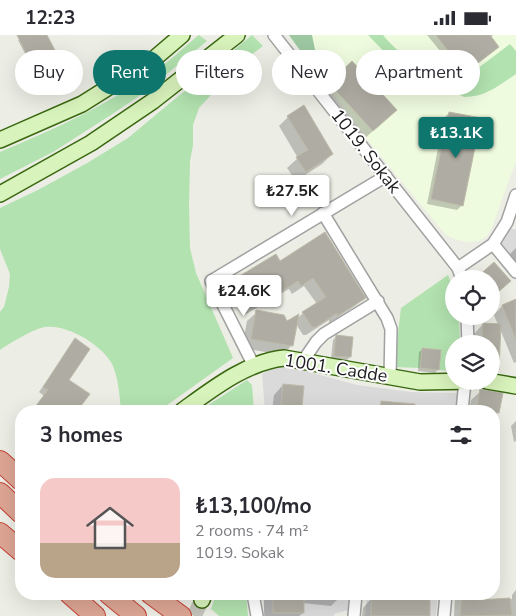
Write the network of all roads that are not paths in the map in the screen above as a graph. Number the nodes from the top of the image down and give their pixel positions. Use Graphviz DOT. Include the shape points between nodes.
graph roads {
  1 [pos="182,35"];
  2 [pos="237,35"];
  3 [pos="274,35"];
  4 [pos="0,140"];
  5 [pos="386,176"];
  6 [pos="0,194"];
  7 [pos="516,195"];
  8 [pos="323,213"];
  9 [pos="511,223"];
  10 [pos="493,244"];
  11 [pos="458,270"];
  12 [pos="463,270"];
  13 [pos="516,272"];
  14 [pos="378,301"];
  15 [pos="304,361"];
  16 [pos="254,366"];
  17 [pos="390,377"];
  18 [pos="445,382"];
  19 [pos="500,383"];
  20 [pos="516,386"];
  21 [pos="466,390"];
  22 [pos="191,405"];
  23 [pos="463,405"];
  24 [pos="0,461"];
  25 [pos="15,475"];
  26 [pos="0,493"];
  27 [pos="15,507"];
  28 [pos="0,533"];
  29 [pos="15,546"];
  30 [pos="77,600"];
  31 [pos="116,600"];
  32 [pos="159,600"];
  33 [pos="254,600"];
  34 [pos="355,600"];
  35 [pos="445,600"];
  36 [pos="95,616"];
  37 [pos="136,616"];
  38 [pos="181,616"];
  39 [pos="257,616"];
  40 [pos="354,616"];
  41 [pos="444,616"];
  1 -- 4 [label="main road" via="155,58 82,104"];
  2 -- 6 [label="main road" via="153,101 91,143"];
  3 -- 5 [label="street, 1019. Sokak"];
  5 -- 8 [label="street"];
  5 -- 11 [label="street, 1019. Sokak"];
  7 -- 9 [label="street"];
  8 -- 14 [label="street"];
  8 -- 16 [label="street" via="211,281"];
  9 -- 10 [label="street"];
  10 -- 12 [label="street"];
  10 -- 13 [label="street"];
  14 -- 15 [label="street" via="324,334"];
  14 -- 17 [label="street" via="391,329"];
  15 -- 16 [label="main road, 1001. Cadde" via="274,359"];
  15 -- 17 [label="main road, 1001. Cadde"];
  16 -- 22 [label="main road, 1001. Cadde"];
  17 -- 18 [label="main road, 1001. Cadde"];
  19 -- 20 [label="main road"];
  21 -- 23 [label="street"];
  24 -- 25 [label="highway"];
  26 -- 27 [label="highway"];
  28 -- 29 [label="highway"];
  30 -- 36 [label="highway"];
  31 -- 37 [label="highway"];
  32 -- 38 [label="highway"];
  33 -- 39 [label="street"];
  34 -- 40 [label="street"];
  35 -- 41 [label="street"];
}
